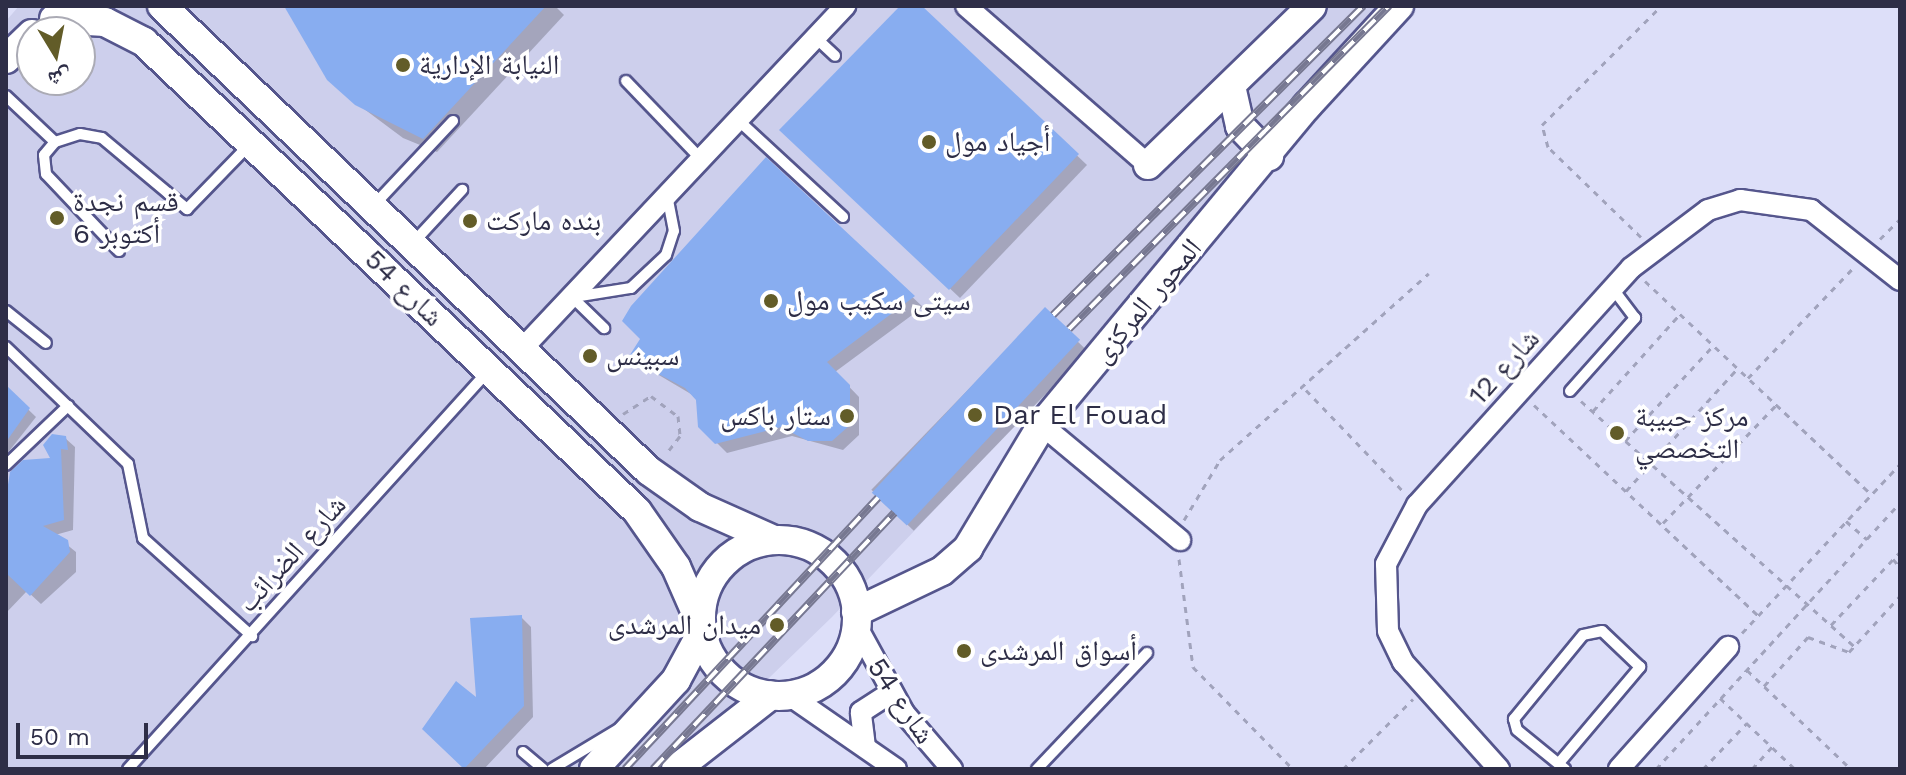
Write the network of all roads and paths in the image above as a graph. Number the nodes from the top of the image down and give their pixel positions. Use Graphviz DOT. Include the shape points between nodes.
graph roads {
  1 [pos="845,6"];
  2 [pos="966,6"];
  3 [pos="1312,6"];
  4 [pos="1399,6"];
  5 [pos="1661,6"];
  6 [pos="163,7"];
  7 [pos="96,22"];
  8 [pos="816,38"];
  9 [pos="144,42"];
  10 [pos="835,56"];
  11 [pos="626,81"];
  12 [pos="1231,86"];
  13 [pos="6,96"];
  14 [pos="738,120"];
  15 [pos="453,121"];
  16 [pos="55,142"];
  17 [pos="251,143"];
  18 [pos="1269,156"];
  19 [pos="701,159"];
  20 [pos="1148,165"];
  21 [pos="462,190"];
  22 [pos="667,196"];
  23 [pos="371,208"];
  24 [pos="843,217"];
  25 [pos="1900,219"];
  26 [pos="410,245"];
  27 [pos="1652,248"];
  28 [pos="119,251"];
  29 [pos="1869,251"];
  30 [pos="1631,268"];
  31 [pos="1429,273"];
  32 [pos="1900,280"];
  33 [pos="1612,288"];
  34 [pos="572,297"];
  35 [pos="6,311"];
  36 [pos="1680,314"];
  37 [pos="604,328"];
  38 [pos="46,343"];
  39 [pos="1713,345"];
  40 [pos="6,347"];
  41 [pos="521,350"];
  42 [pos="1738,368"];
  43 [pos="490,369"];
  44 [pos="1748,378"];
  45 [pos="1306,390"];
  46 [pos="1520,391"];
  47 [pos="1570,391"];
  48 [pos="1776,405"];
  49 [pos="68,406"];
  50 [pos="1593,411"];
  51 [pos="1042,425"];
  52 [pos="607,431"];
  53 [pos="1625,441"];
  54 [pos="1651,464"];
  55 [pos="1900,464"];
  56 [pos="6,465"];
  57 [pos="649,471"];
  58 [pos="1626,491"];
  59 [pos="1871,494"];
  60 [pos="683,497"];
  61 [pos="1688,497"];
  62 [pos="1900,503"];
  63 [pos="1417,505"];
  64 [pos="1846,521"];
  65 [pos="1661,525"];
  66 [pos="651,527"];
  67 [pos="1867,539"];
  68 [pos="774,540"];
  69 [pos="1180,540"];
  70 [pos="1900,552"];
  71 [pos="1893,559"];
  72 [pos="1900,567"];
  73 [pos="1786,585"];
  74 [pos="1900,596"];
  75 [pos="1808,604"];
  76 [pos="1758,615"];
  77 [pos="856,620"];
  78 [pos="1831,625"];
  79 [pos="702,628"];
  80 [pos="252,636"];
  81 [pos="1728,647"];
  82 [pos="1855,647"];
  83 [pos="1147,653"];
  84 [pos="1747,670"];
  85 [pos="1764,686"];
  86 [pos="1424,688"];
  87 [pos="892,692"];
  88 [pos="780,695"];
  89 [pos="1720,698"];
  90 [pos="640,722"];
  91 [pos="1747,723"];
  92 [pos="865,747"];
  93 [pos="1772,747"];
  94 [pos="523,752"];
  95 [pos="1562,766"];
  96 [pos="128,769"];
  97 [pos="543,769"];
  98 [pos="552,769"];
  99 [pos="594,769"];
  100 [pos="676,769"];
  101 [pos="896,769"];
  102 [pos="952,769"];
  103 [pos="1037,769"];
  104 [pos="1293,769"];
  105 [pos="1343,769"];
  106 [pos="1499,769"];
  107 [pos="1619,769"];
  108 [pos="1656,769"];
  109 [pos="1703,769"];
  110 [pos="1752,769"];
  111 [pos="1795,769"];
  112 [pos="1851,769"];
  1 -- 8 [label="street"];
  2 -- 20 [label="street"];
  3 -- 12 [label="main road"];
  4 -- 18 [label="main road, المحور المركزى"];
  5 -- 27 [label="path" via="1542,125 1548,147"];
  6 -- 9 [label="main road" via="147,20"];
  6 -- 23 [label="main road, شارع 54"];
  7 -- 9 [label="main road, شارع 54"];
  8 -- 10 [label="lane"];
  8 -- 14 [label="street"];
  9 -- 17 [label="main road, شارع 54"];
  11 -- 19 [label="lane"];
  12 -- 18 [label="main road" via="1240,126"];
  12 -- 20 [label="main road"];
  13 -- 16 [label="lane"];
  14 -- 19 [label="street"];
  14 -- 24 [label="lane"];
  15 -- 23 [label="lane"];
  16 -- 17 [label="lane" via="102,138 187,209"];
  16 -- 28 [label="lane" via="44,155 46,174"];
  17 -- 43 [label="main road, شارع 54"];
  18 -- 51 [label="main road, المحور المركزى"];
  19 -- 22 [label="street"];
  21 -- 26 [label="lane"];
  22 -- 34 [label="street"];
  22 -- 34 [label="lane" via="674,231 666,255 631,288"];
  23 -- 26 [label="main road, شارع 54"];
  25 -- 29 [label="path"];
  26 -- 41 [label="main road, شارع 54"];
  27 -- 29 [label="street, شارع 12" via="1708,210 1740,200 1811,210"];
  27 -- 30 [label="street, شارع 12"];
  29 -- 32 [label="street, شارع 12"];
  29 -- 44 [label="path"];
  30 -- 33 [label="street, شارع 12"];
  30 -- 36 [label="path"];
  31 -- 45 [label="path"];
  33 -- 46 [label="street, شارع 12"];
  33 -- 47 [label="lane" via="1635,318"];
  34 -- 37 [label="lane"];
  34 -- 41 [label="street"];
  35 -- 38 [label="lane"];
  36 -- 39 [label="path"];
  36 -- 50 [label="path"];
  39 -- 42 [label="path"];
  39 -- 53 [label="path"];
  40 -- 49 [label="lane"];
  41 -- 52 [label="main road, شارع 54"];
  42 -- 44 [label="path"];
  42 -- 54 [label="path"];
  43 -- 66 [label="main road, شارع 54"];
  43 -- 80 [label="lane, شارع الضرائب"];
  44 -- 48 [label="path"];
  45 -- 63 [label="path"];
  45 -- 69 [label="path" via="1205,478"];
  46 -- 58 [label="path"];
  46 -- 63 [label="street, شارع 12"];
  47 -- 50 [label="path"];
  48 -- 59 [label="path"];
  48 -- 61 [label="path"];
  49 -- 56 [label="lane"];
  49 -- 80 [label="lane" via="135,475 143,538"];
  50 -- 53 [label="path"];
  51 -- 69 [label="street"];
  51 -- 77 [label="main road, المحور المركزى" via="956,561"];
  52 -- 57 [label="main road, شارع 54"];
  52 -- 57 [label="path" via="645,396 678,416 677,442"];
  53 -- 54 [label="path"];
  54 -- 58 [label="path"];
  54 -- 61 [label="path"];
  55 -- 59 [label="path"];
  57 -- 60 [label="main road, شارع 54"];
  58 -- 65 [label="path"];
  59 -- 64 [label="path"];
  60 -- 66 [label="main road" via="671,517"];
  60 -- 68 [label="main road, شارع 54"];
  61 -- 65 [label="path"];
  61 -- 73 [label="path"];
  62 -- 67 [label="path"];
  63 -- 86 [label="street, شارع 12" via="1393,543 1383,598 1398,652"];
  64 -- 67 [label="path"];
  64 -- 73 [label="path"];
  65 -- 76 [label="path"];
  66 -- 79 [label="main road, شارع 54"];
  67 -- 75 [label="path"];
  68 -- 77 [label="main road" via="827,556 850,584"];
  68 -- 79 [label="main road" via="726,561 706,590"];
  69 -- 104 [label="path" via="1193,667"];
  70 -- 71 [label="path"];
  71 -- 72 [label="path"];
  71 -- 78 [label="path"];
  73 -- 75 [label="path"];
  73 -- 76 [label="path"];
  74 -- 82 [label="path"];
  75 -- 78 [label="path"];
  75 -- 84 [label="path"];
  76 -- 81 [label="path"];
  77 -- 87 [label="street, شارع 54"];
  77 -- 88 [label="main road" via="835,673"];
  78 -- 82 [label="path"];
  79 -- 88 [label="main road" via="726,675"];
  79 -- 90 [label="main road" via="676,680"];
  80 -- 96 [label="lane, شارع الضرائب"];
  81 -- 107 [label="street"];
  82 -- 85 [label="path" via="1842,654 1808,637"];
  83 -- 103 [label="lane"];
  84 -- 85 [label="path"];
  84 -- 89 [label="path"];
  85 -- 112 [label="path"];
  86 -- 105 [label="path"];
  86 -- 106 [label="street, شارع 12"];
  87 -- 92 [label="street" via="861,712"];
  87 -- 102 [label="street, شارع 54"];
  88 -- 92 [label="street, شارع 54"];
  88 -- 100 [label="main road"];
  89 -- 91 [label="path"];
  89 -- 108 [label="path"];
  90 -- 98 [label="lane" via="594,738"];
  90 -- 99 [label="main road"];
  91 -- 93 [label="path"];
  91 -- 109 [label="path"];
  92 -- 101 [label="street, شارع 54"];
  93 -- 110 [label="path"];
  93 -- 111 [label="path"];
  94 -- 97 [label="lane"];
  95 -- 95 [label="lane" via="1517,730 1514,719 1583,635 1602,631 1640,667"];
}
